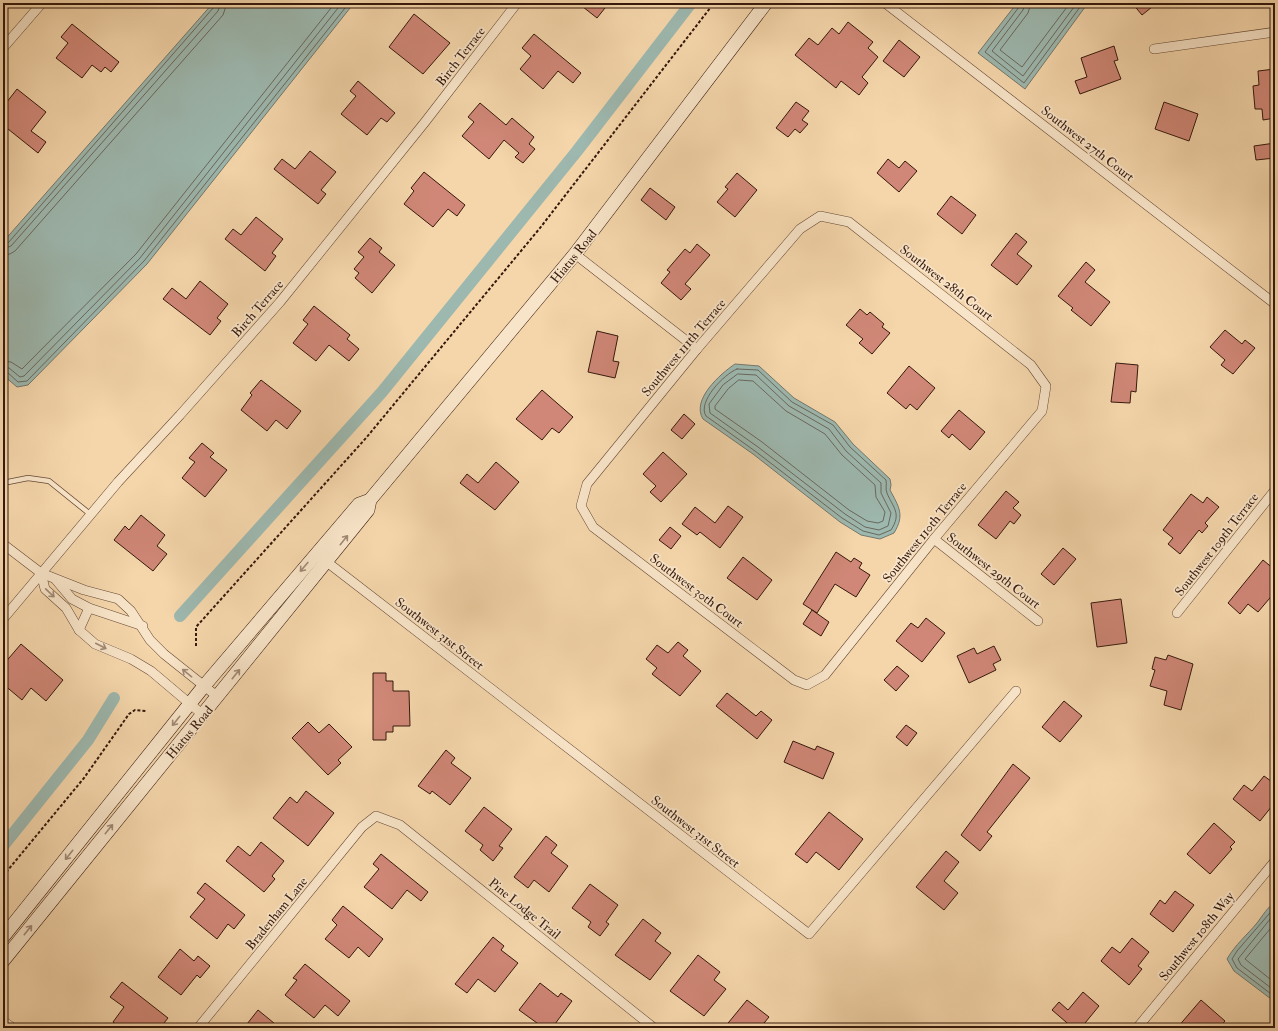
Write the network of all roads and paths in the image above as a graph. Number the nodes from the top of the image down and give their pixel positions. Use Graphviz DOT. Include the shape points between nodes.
graph roads {
  1 [pos="42,3"];
  2 [pos="517,3"];
  3 [pos="714,3"];
  4 [pos="766,3"];
  5 [pos="886,3"];
  6 [pos="1275,32"];
  7 [pos="3,48"];
  8 [pos="1154,49"];
  9 [pos="820,216"];
  10 [pos="575,254"];
  11 [pos="1275,304"];
  12 [pos="697,349"];
  13 [pos="1046,386"];
  14 [pos="3,483"];
  15 [pos="1275,490"];
  16 [pos="370,500"];
  17 [pos="581,506"];
  18 [pos="90,514"];
  19 [pos="934,539"];
  20 [pos="3,544"];
  21 [pos="315,553"];
  22 [pos="326,562"];
  23 [pos="41,573"];
  24 [pos="56,580"];
  25 [pos="89,608"];
  26 [pos="1177,613"];
  27 [pos="3,619"];
  28 [pos="1038,621"];
  29 [pos="143,626"];
  30 [pos="79,630"];
  31 [pos="196,646"];
  32 [pos="807,685"];
  33 [pos="204,686"];
  34 [pos="1016,691"];
  35 [pos="218,697"];
  36 [pos="190,704"];
  37 [pos="146,711"];
  38 [pos="202,714"];
  39 [pos="376,816"];
  40 [pos="1275,860"];
  41 [pos="3,876"];
  42 [pos="3,937"];
  43 [pos="3,961"];
  44 [pos="3,1021"];
  45 [pos="13,1028"];
  46 [pos="198,1028"];
  47 [pos="654,1028"];
  48 [pos="1137,1028"];
  1 -- 7 [label="street"];
  2 -- 18 [label="street, Birch Terrace" via="280,302"];
  3 -- 31 [label="path" via="540,228 366,438 196,627"];
  4 -- 10 [label="street, Hiatus Road"];
  5 -- 11 [label="street, Southwest 27th Court"];
  6 -- 8 [label="street"];
  9 -- 12 [label="street, Southwest 111th Terrace" via="800,229"];
  9 -- 13 [label="street, Southwest 28th Court" via="848,222 1031,364"];
  10 -- 12 [label="street"];
  10 -- 16 [label="street, Hiatus Road"];
  12 -- 17 [label="street, Southwest 111th Terrace" via="587,484"];
  13 -- 19 [label="street, Southwest 110th Terrace" via="1042,411"];
  14 -- 18 [label="lane" via="28,478 49,480"];
  15 -- 26 [label="street, Southwest 109th Terrace"];
  16 -- 21 [label="street, Hiatus Road" via="359,504"];
  22 -- 16 [label="street, Hiatus Road, one-way" via="368,510"];
  17 -- 32 [label="street, Southwest 30th Court" via="593,528 794,680"];
  18 -- 23 [label="street, Birch Terrace"];
  19 -- 28 [label="street, Southwest 29th Court"];
  19 -- 32 [label="street, Southwest 110th Terrace" via="825,675"];
  20 -- 23 [label="street"];
  21 -- 22 [label="street, Southwest 31st Street"];
  21 -- 33 [label="street, Hiatus Road, one-way"];
  22 -- 34 [label="street, Southwest 31st Street" via="809,934"];
  35 -- 22 [label="street, Hiatus Road, one-way"];
  23 -- 24 [label="street"];
  23 -- 27 [label="street, Birch Terrace"];
  23 -- 30 [label="street, one-way" via="45,589 66,608"];
  24 -- 25 [label="street" via="72,599"];
  24 -- 29 [label="street" via="118,599"];
  25 -- 29 [label="street"];
  25 -- 30 [label="street"];
  33 -- 29 [label="street, one-way" via="164,654 150,640"];
  30 -- 36 [label="street, one-way" via="95,644 131,659 151,671"];
  33 -- 35 [label="street"];
  33 -- 36 [label="street, Hiatus Road"];
  35 -- 38 [label="street, Hiatus Road"];
  36 -- 38 [label="street"];
  36 -- 42 [label="street, Hiatus Road, one-way"];
  37 -- 41 [label="path" via="135,710 129,714 84,778"];
  43 -- 38 [label="street, Hiatus Road, one-way"];
  39 -- 46 [label="street, Bradenham Lane" via="362,827"];
  39 -- 47 [label="street, Pine Lodge Trail" via="400,825"];
  40 -- 48 [label="street, Southwest 108th Way"];
  44 -- 45 [label="street"];
}
